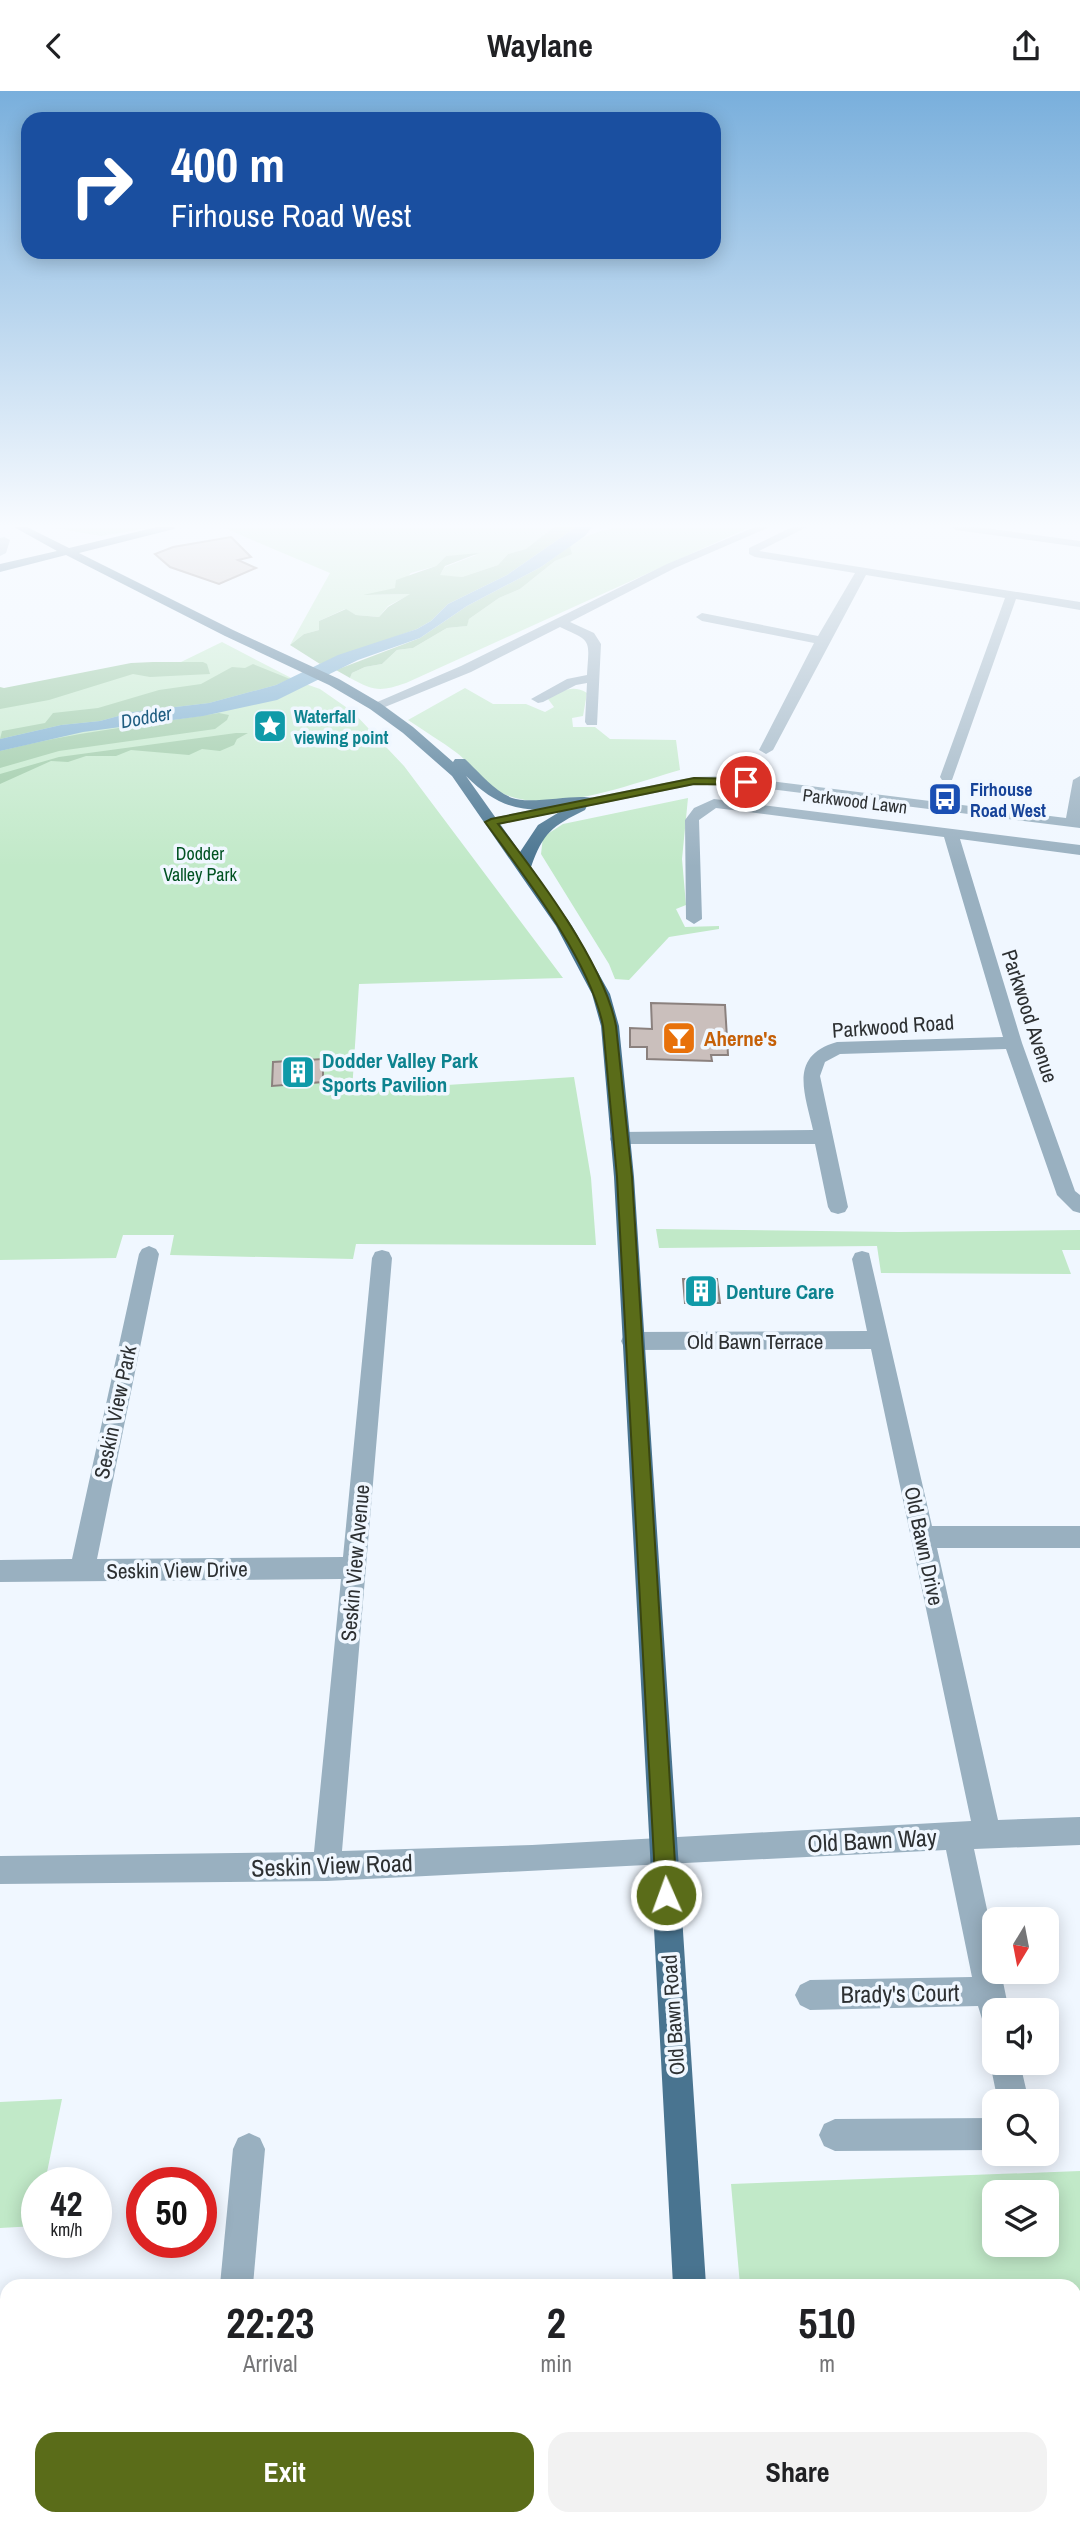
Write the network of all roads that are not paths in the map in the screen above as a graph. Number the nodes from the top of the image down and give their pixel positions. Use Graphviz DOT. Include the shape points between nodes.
graph roads {
  1 [pos="248,641"];
  2 [pos="523,641"];
  3 [pos="593,641"];
  4 [pos="822,641"];
  5 [pos="996,641"];
  6 [pos="595,677"];
  7 [pos="538,699"];
  8 [pos="375,706"];
  9 [pos="592,722"];
  10 [pos="408,730"];
  11 [pos="766,751"];
  12 [pos="947,777"];
  13 [pos="1080,780"];
  14 [pos="592,801"];
  15 [pos="491,822"];
  16 [pos="1076,824"];
  17 [pos="950,832"];
  18 [pos="1080,850"];
  19 [pos="524,866"];
  20 [pos="694,919"];
  21 [pos="1013,1043"];
  22 [pos="821,1137"];
  23 [pos="620,1139"];
  24 [pos="1080,1206"];
  25 [pos="838,1207"];
  26 [pos="149,1254"];
  27 [pos="382,1258"];
  28 [pos="862,1259"];
  29 [pos="879,1340"];
  30 [pos="632,1341"];
  31 [pos="922,1537"];
  32 [pos="1080,1537"];
  33 [pos="354,1568"];
  34 [pos="0,1571"];
  35 [pos="82,1571"];
  36 [pos="1080,1831"];
  37 [pos="987,1833"];
  38 [pos="957,1835"];
  39 [pos="665,1851"];
  40 [pos="327,1867"];
  41 [pos="0,1870"];
  42 [pos="810,1994"];
  43 [pos="991,1998"];
  44 [pos="982,2001"];
  45 [pos="982,2134"];
  46 [pos="835,2135"];
  47 [pos="249,2149"];
  48 [pos="237,2279"];
  49 [pos="690,2279"];
  1 -- 8 [label="main road, Old Bawn Road"];
  2 -- 8 [label="street"];
  3 -- 6 [label="street"];
  4 -- 11 [label="street"];
  5 -- 12 [label="street"];
  6 -- 7 [label="street" via="572,681"];
  6 -- 9 [label="street"];
  8 -- 10 [label="main road, Old Bawn Road"];
  10 -- 14 [label="main road" via="443,746 504,799 536,805"];
  10 -- 15 [label="main road, Old Bawn Road" via="457,773"];
  13 -- 16 [label="street"];
  14 -- 15 [label="street"];
  14 -- 16 [label="street" via="694,781 731,780"];
  14 -- 19 [label="main road" via="552,820 535,836"];
  15 -- 19 [label="main road, Old Bawn Road"];
  17 -- 18 [label="street"];
  17 -- 20 [label="street, Parkwood Lawn" via="714,803 692,820"];
  17 -- 21 [label="street, Parkwood Avenue"];
  19 -- 23 [label="main road, Old Bawn Road" via="591,971 607,1010"];
  21 -- 22 [label="street, Parkwood Road" via="837,1048 821,1055 811,1076"];
  21 -- 24 [label="street, Parkwood Avenue" via="1067,1195"];
  22 -- 23 [label="street"];
  22 -- 25 [label="street, Parkwood Road"];
  23 -- 30 [label="main road, Old Bawn Road"];
  26 -- 35 [label="street, Seskin View Park"];
  27 -- 33 [label="street, Seskin View Avenue"];
  28 -- 29 [label="street, Old Bawn Drive"];
  29 -- 30 [label="street, Old Bawn Terrace"];
  29 -- 31 [label="street, Old Bawn Drive"];
  30 -- 39 [label="main road, Old Bawn Road"];
  31 -- 32 [label="street"];
  31 -- 37 [label="street, Old Bawn Drive"];
  33 -- 35 [label="street, Seskin View Drive"];
  33 -- 40 [label="street, Seskin View Avenue"];
  34 -- 35 [label="street, Seskin View Drive"];
  36 -- 37 [label="street, Old Bawn Way"];
  37 -- 38 [label="street, Old Bawn Way"];
  38 -- 39 [label="street, Old Bawn Way"];
  38 -- 43 [label="street, Brady's Court"];
  39 -- 40 [label="street, Seskin View Road"];
  39 -- 49 [label="main road, Old Bawn Road"];
  40 -- 41 [label="street, Seskin View Road"];
  42 -- 44 [label="street, Brady's Court"];
  45 -- 46 [label="street"];
  47 -- 48 [label="street"];
}
